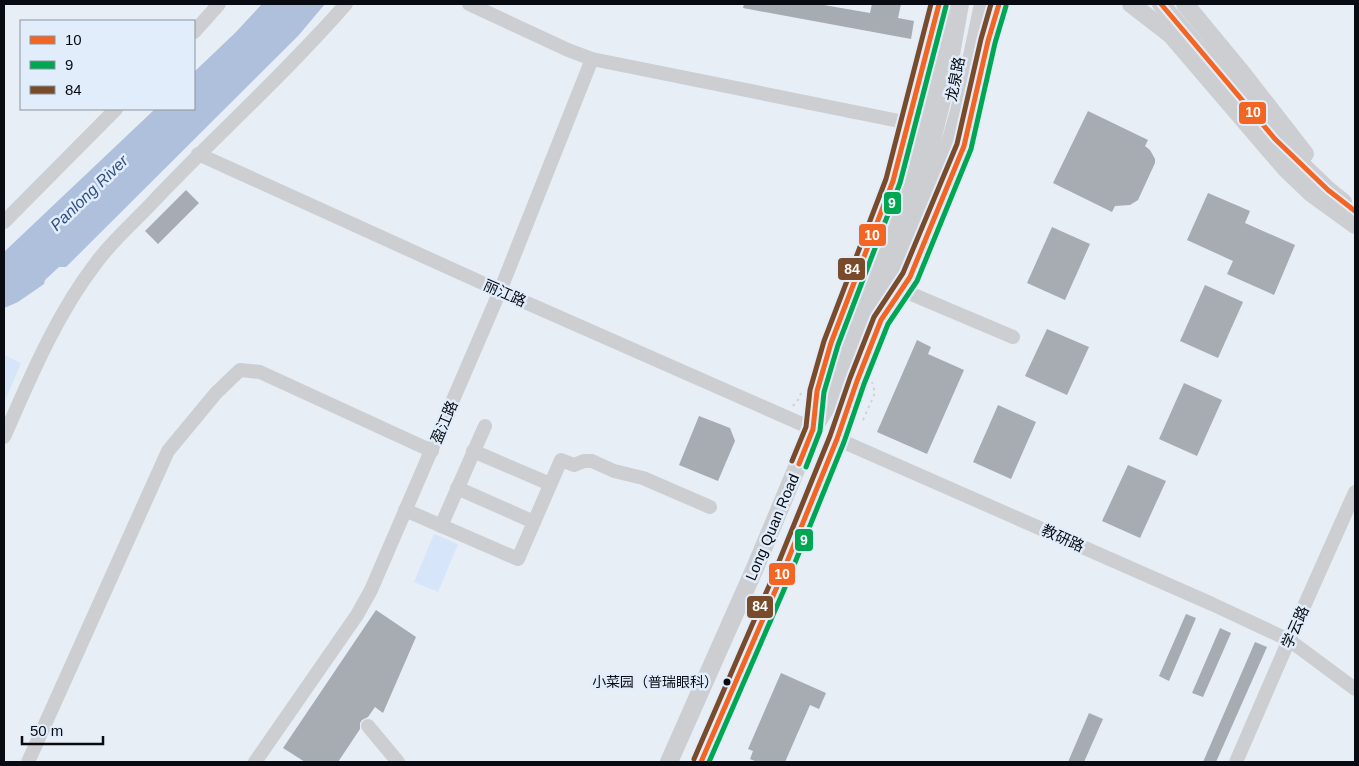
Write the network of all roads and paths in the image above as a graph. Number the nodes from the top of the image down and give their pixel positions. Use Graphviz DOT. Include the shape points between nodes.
graph roads {
  1 [pos="219,4"];
  2 [pos="346,4"];
  3 [pos="469,4"];
  4 [pos="939,4"];
  5 [pos="943,4"];
  6 [pos="960,4"];
  7 [pos="970,4"];
  8 [pos="983,4"];
  9 [pos="999,4"];
  10 [pos="1131,4"];
  11 [pos="1162,4"];
  12 [pos="1174,4"];
  13 [pos="1185,4"];
  14 [pos="195,31"];
  15 [pos="592,59"];
  16 [pos="115,110"];
  17 [pos="909,124"];
  18 [pos="198,154"];
  19 [pos="937,155"];
  20 [pos="1332,185"];
  21 [pos="1355,202"];
  22 [pos="1355,211"];
  23 [pos="4,222"];
  24 [pos="1355,225"];
  25 [pos="902,290"];
  26 [pos="500,291"];
  27 [pos="881,320"];
  28 [pos="1013,337"];
  29 [pos="801,393"];
  30 [pos="875,393"];
  31 [pos="791,408"];
  32 [pos="863,420"];
  33 [pos="484,426"];
  34 [pos="813,429"];
  35 [pos="4,437"];
  36 [pos="837,439"];
  37 [pos="432,451"];
  38 [pos="474,451"];
  39 [pos="550,484"];
  40 [pos="457,488"];
  41 [pos="1355,492"];
  42 [pos="710,507"];
  43 [pos="405,510"];
  44 [pos="534,522"];
  45 [pos="441,526"];
  46 [pos="1289,640"];
  47 [pos="1355,689"];
  48 [pos="368,726"];
  49 [pos="28,762"];
  50 [pos="255,762"];
  51 [pos="398,762"];
  52 [pos="669,762"];
  53 [pos="701,762"];
  54 [pos="1236,762"];
  1 -- 14 [label="street"];
  2 -- 18 [label="street" via="314,40"];
  3 -- 15 [label="street"];
  4 -- 17 [label="main road"];
  5 -- 34 [label="main road" via="929,84 904,181 841,344"];
  6 -- 19 [label="main road, 龙泉路"];
  7 -- 19 [label="main road, 龙泉路" via="954,90"];
  8 -- 19 [label="main road" via="959,116"];
  9 -- 25 [label="main road" via="964,146"];
  10 -- 24 [label="main road" via="1171,35 1311,193"];
  11 -- 22 [label="main road" via="1275,139"];
  12 -- 20 [label="main road" via="1281,134"];
  13 -- 20 [label="main road"];
  15 -- 17 [label="street"];
  15 -- 26 [label="street, 盈江路"];
  16 -- 23 [label="street"];
  17 -- 34 [label="main road" via="893,181 831,343 817,391"];
  18 -- 26 [label="street, 丽江路"];
  18 -- 35 [label="street" via="96,262 68,303"];
  19 -- 27 [label="main road, Long Quan Road" via="936,183"];
  19 -- 34 [label="main road, Long Quan Road" via="897,241 837,389"];
  20 -- 21 [label="main road"];
  25 -- 27 [label="main road"];
  25 -- 28 [label="street"];
  26 -- 34 [label="street, 丽江路"];
  26 -- 37 [label="street, 盈江路"];
  27 -- 36 [label="main road, Long Quan Road"];
  29 -- 31 [label="path"];
  30 -- 32 [label="path"];
  33 -- 38 [label="street"];
  34 -- 52 [label="main road, Long Quan Road" via="756,568"];
  36 -- 46 [label="street, 教研路"];
  36 -- 53 [label="main road, Long Quan Road"];
  37 -- 43 [label="street, 盈江路"];
  37 -- 49 [label="street" via="260,372 240,370 216,393 168,451"];
  38 -- 39 [label="street"];
  38 -- 40 [label="street"];
  39 -- 42 [label="street" via="560,460 574,465 592,461 614,471 643,478"];
  39 -- 44 [label="street"];
  40 -- 44 [label="street"];
  40 -- 45 [label="street"];
  41 -- 46 [label="street, 学云路"];
  43 -- 45 [label="street"];
  43 -- 50 [label="street, 盈江路" via="358,615"];
  44 -- 45 [label="street" via="518,559"];
  46 -- 47 [label="street, 教研路"];
  46 -- 54 [label="street, 学云路"];
  48 -- 51 [label="street"];
}
